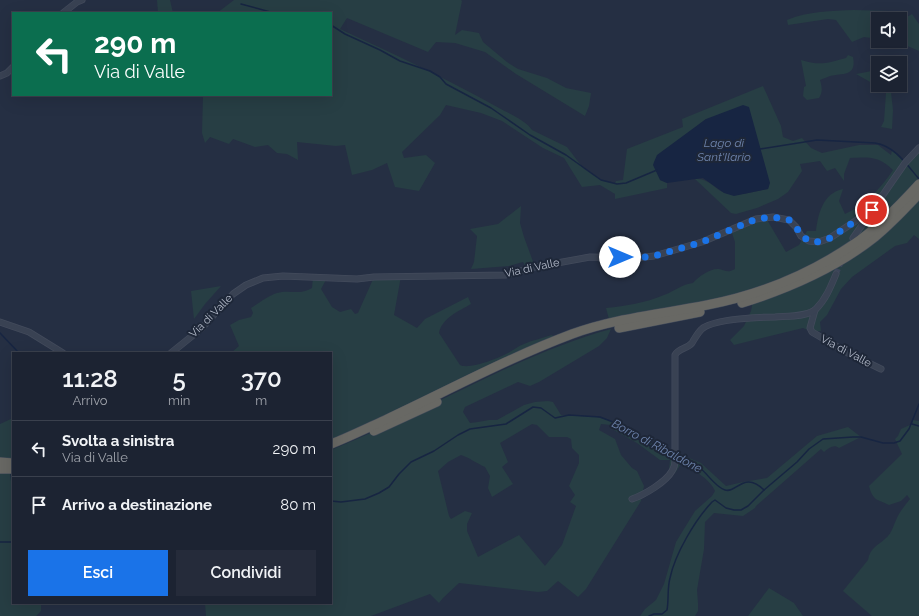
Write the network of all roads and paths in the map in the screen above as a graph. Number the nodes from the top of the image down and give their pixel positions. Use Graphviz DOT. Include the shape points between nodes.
graph roads {
  1 [pos="82,0"];
  2 [pos="64,12"];
  3 [pos="12,68"];
  4 [pos="0,76"];
  5 [pos="919,148"];
  6 [pos="919,184"];
  7 [pos="919,194"];
  8 [pos="872,210"];
  9 [pos="853,238"];
  10 [pos="836,274"];
  11 [pos="815,310"];
  12 [pos="0,322"];
  13 [pos="61,352"];
  14 [pos="172,352"];
  15 [pos="881,369"];
  16 [pos="332,444"];
  17 [pos="332,450"];
  18 [pos="0,462"];
  19 [pos="12,463"];
  20 [pos="0,469"];
  21 [pos="12,469"];
  22 [pos="632,499"];
  1 -- 2 [label="street"];
  3 -- 4 [label="street" via="7,74"];
  5 -- 8 [label="street"];
  6 -- 16 [label="highway" via="886,218 854,244 790,279 742,297 625,320 576,333 483,372"];
  7 -- 17 [label="highway" via="874,237 832,265 792,285 743,303 579,338 485,378 396,422"];
  8 -- 9 [label="street"];
  8 -- 14 [label="street, Via di Valle" via="830,238 819,242 809,241 802,236 789,220 773,217 756,219 702,242 654,256 590,257 506,275 357,279 283,276 262,278 234,294 202,328"];
  10 -- 11 [label="street, Via di Valle" via="825,297"];
  11 -- 15 [label="street, Via di Valle" via="810,328 812,332"];
  11 -- 22 [label="street" via="796,316 708,325 691,344 677,351 673,470 663,480"];
  12 -- 13 [label="street" via="29,332"];
  18 -- 19 [label="highway"];
  20 -- 21 [label="highway"];
}
